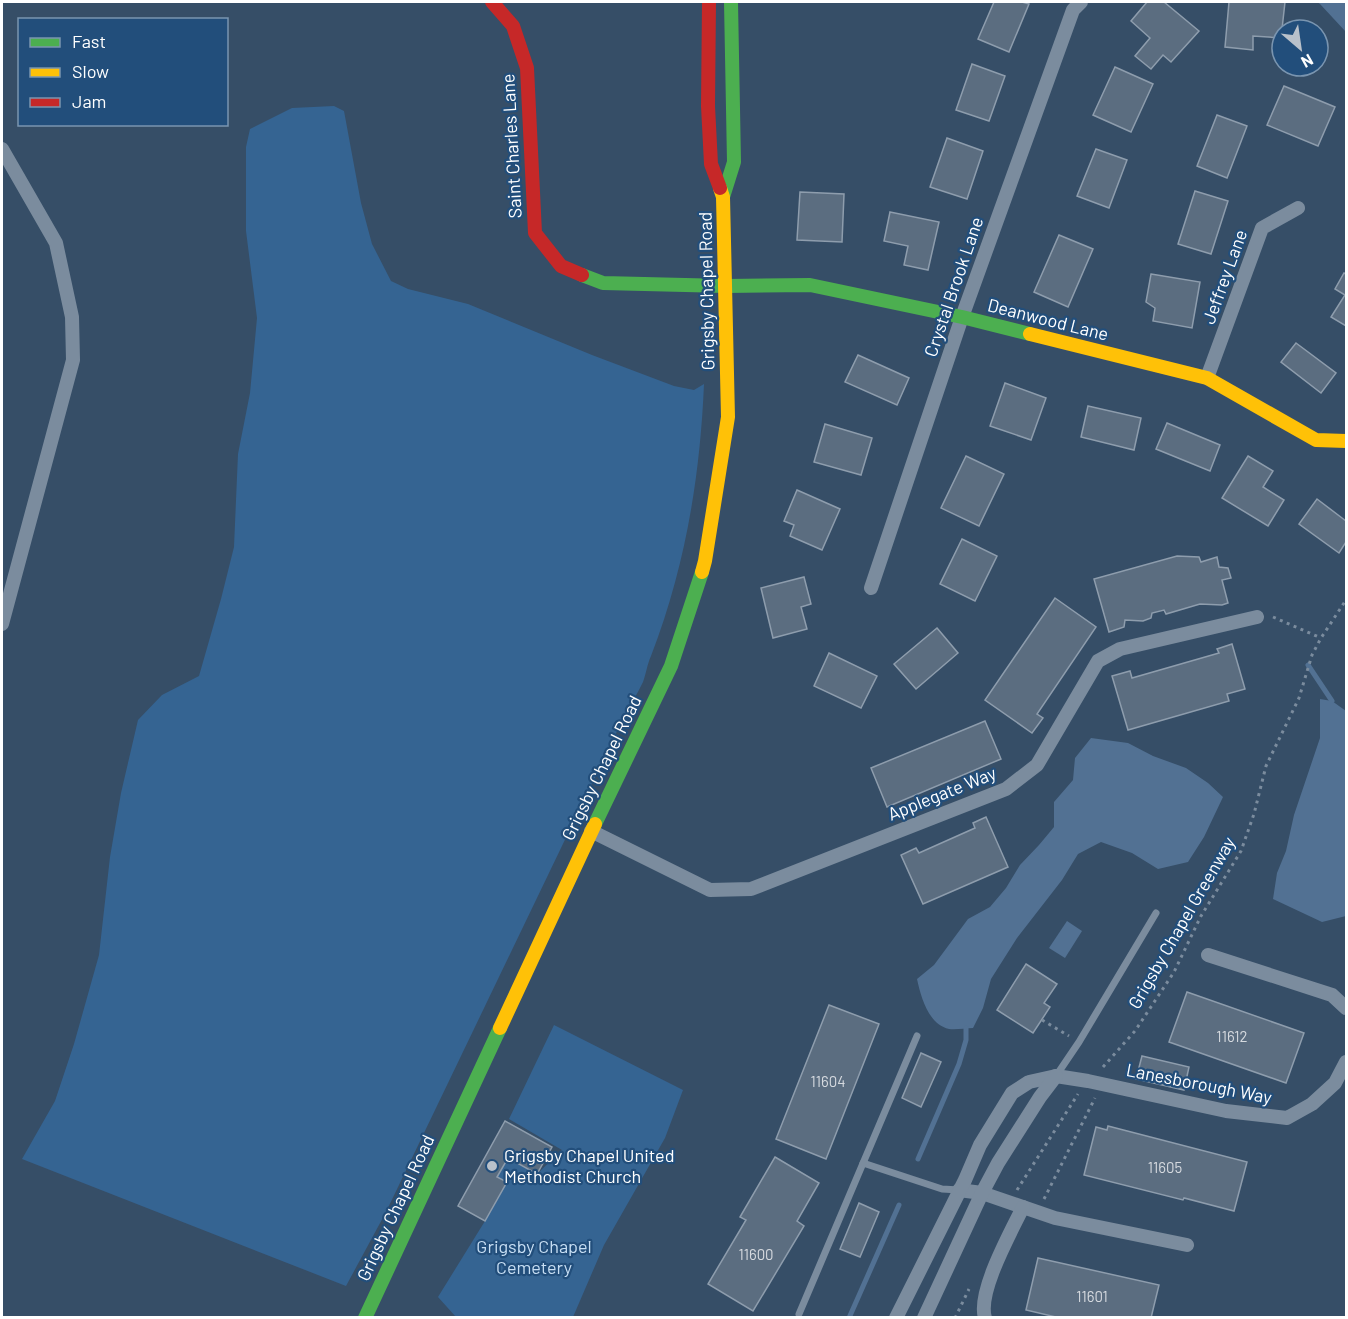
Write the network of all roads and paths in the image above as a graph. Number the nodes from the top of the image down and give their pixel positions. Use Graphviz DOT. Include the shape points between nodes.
graph roads {
  1 [pos="492,2"];
  2 [pos="709,2"];
  3 [pos="731,2"];
  4 [pos="1081,2"];
  5 [pos="2,149"];
  6 [pos="723,197"];
  7 [pos="1298,208"];
  8 [pos="726,286"];
  9 [pos="962,317"];
  10 [pos="1207,378"];
  11 [pos="1347,441"];
  12 [pos="871,588"];
  13 [pos="1347,600"];
  14 [pos="1257,617"];
  15 [pos="2,624"];
  16 [pos="1321,638"];
  17 [pos="591,831"];
  18 [pos="1156,913"];
  19 [pos="1208,955"];
  20 [pos="1347,1008"];
  21 [pos="1042,1020"];
  22 [pos="917,1036"];
  23 [pos="1079,1042"];
  24 [pos="1347,1062"];
  25 [pos="1056,1077"];
  26 [pos="1088,1081"];
  27 [pos="1103,1083"];
  28 [pos="863,1163"];
  29 [pos="959,1190"];
  30 [pos="982,1192"];
  31 [pos="1023,1207"];
  32 [pos="1038,1212"];
  33 [pos="1187,1245"];
  34 [pos="911,1288"];
  35 [pos="933,1298"];
  36 [pos="799,1314"];
  37 [pos="365,1317"];
  38 [pos="896,1317"];
  39 [pos="924,1317"];
  40 [pos="985,1317"];
  1 -- 8 [label="street, Saint Charles Lane" via="513,26 527,68 535,233 561,266 603,283"];
  2 -- 6 [label="street, Grigsby Chapel Road" via="711,164"];
  3 -- 6 [label="street, Grigsby Chapel Road" via="734,162"];
  4 -- 9 [label="street, Crystal Brook Lane" via="1073,10"];
  5 -- 15 [label="street" via="56,243 72,317 73,360"];
  6 -- 8 [label="street, Grigsby Chapel Road"];
  7 -- 10 [label="street, Jeffrey Lane" via="1262,228"];
  8 -- 9 [label="street, Deanwood Lane" via="810,285"];
  8 -- 17 [label="street, Grigsby Chapel Road" via="728,417 705,561 671,666"];
  9 -- 10 [label="street, Deanwood Lane"];
  9 -- 12 [label="street, Crystal Brook Lane"];
  10 -- 11 [label="street, Deanwood Lane" via="1316,440"];
  13 -- 16 [label="path, Grigsby Chapel Greenway"];
  14 -- 16 [label="path" via="1272,617"];
  14 -- 17 [label="street, Applegate Way" via="1120,649 1098,661 1037,765 1006,789 751,889 710,890"];
  16 -- 26 [label="path, Grigsby Chapel Greenway" via="1299,698 1266,766 1240,851 1201,916 1174,972 1135,1031"];
  17 -- 37 [label="street, Grigsby Chapel Road"];
  18 -- 23 [label="lane"];
  19 -- 20 [label="street" via="1332,995"];
  21 -- 23 [label="path"];
  22 -- 28 [label="lane"];
  23 -- 25 [label="lane"];
  24 -- 27 [label="street, Lanesborough Way" via="1328,1090 1287,1118 1216,1109"];
  25 -- 26 [label="street, Lanesborough Way"];
  25 -- 29 [label="street, Lanesborough Way" via="1029,1082 1012,1093 980,1145"];
  25 -- 30 [label="street"];
  26 -- 27 [label="street, Lanesborough Way"];
  27 -- 32 [label="path"];
  28 -- 29 [label="lane" via="942,1189"];
  28 -- 36 [label="lane"];
  29 -- 30 [label="street"];
  29 -- 34 [label="street, Lanesborough Way"];
  30 -- 31 [label="street"];
  30 -- 35 [label="street"];
  31 -- 32 [label="street"];
  31 -- 40 [label="street" via="990,1275 982,1310"];
  32 -- 33 [label="street"];
  34 -- 35 [label="street"];
  34 -- 38 [label="street, Lanesborough Way"];
  35 -- 39 [label="street"];
}
